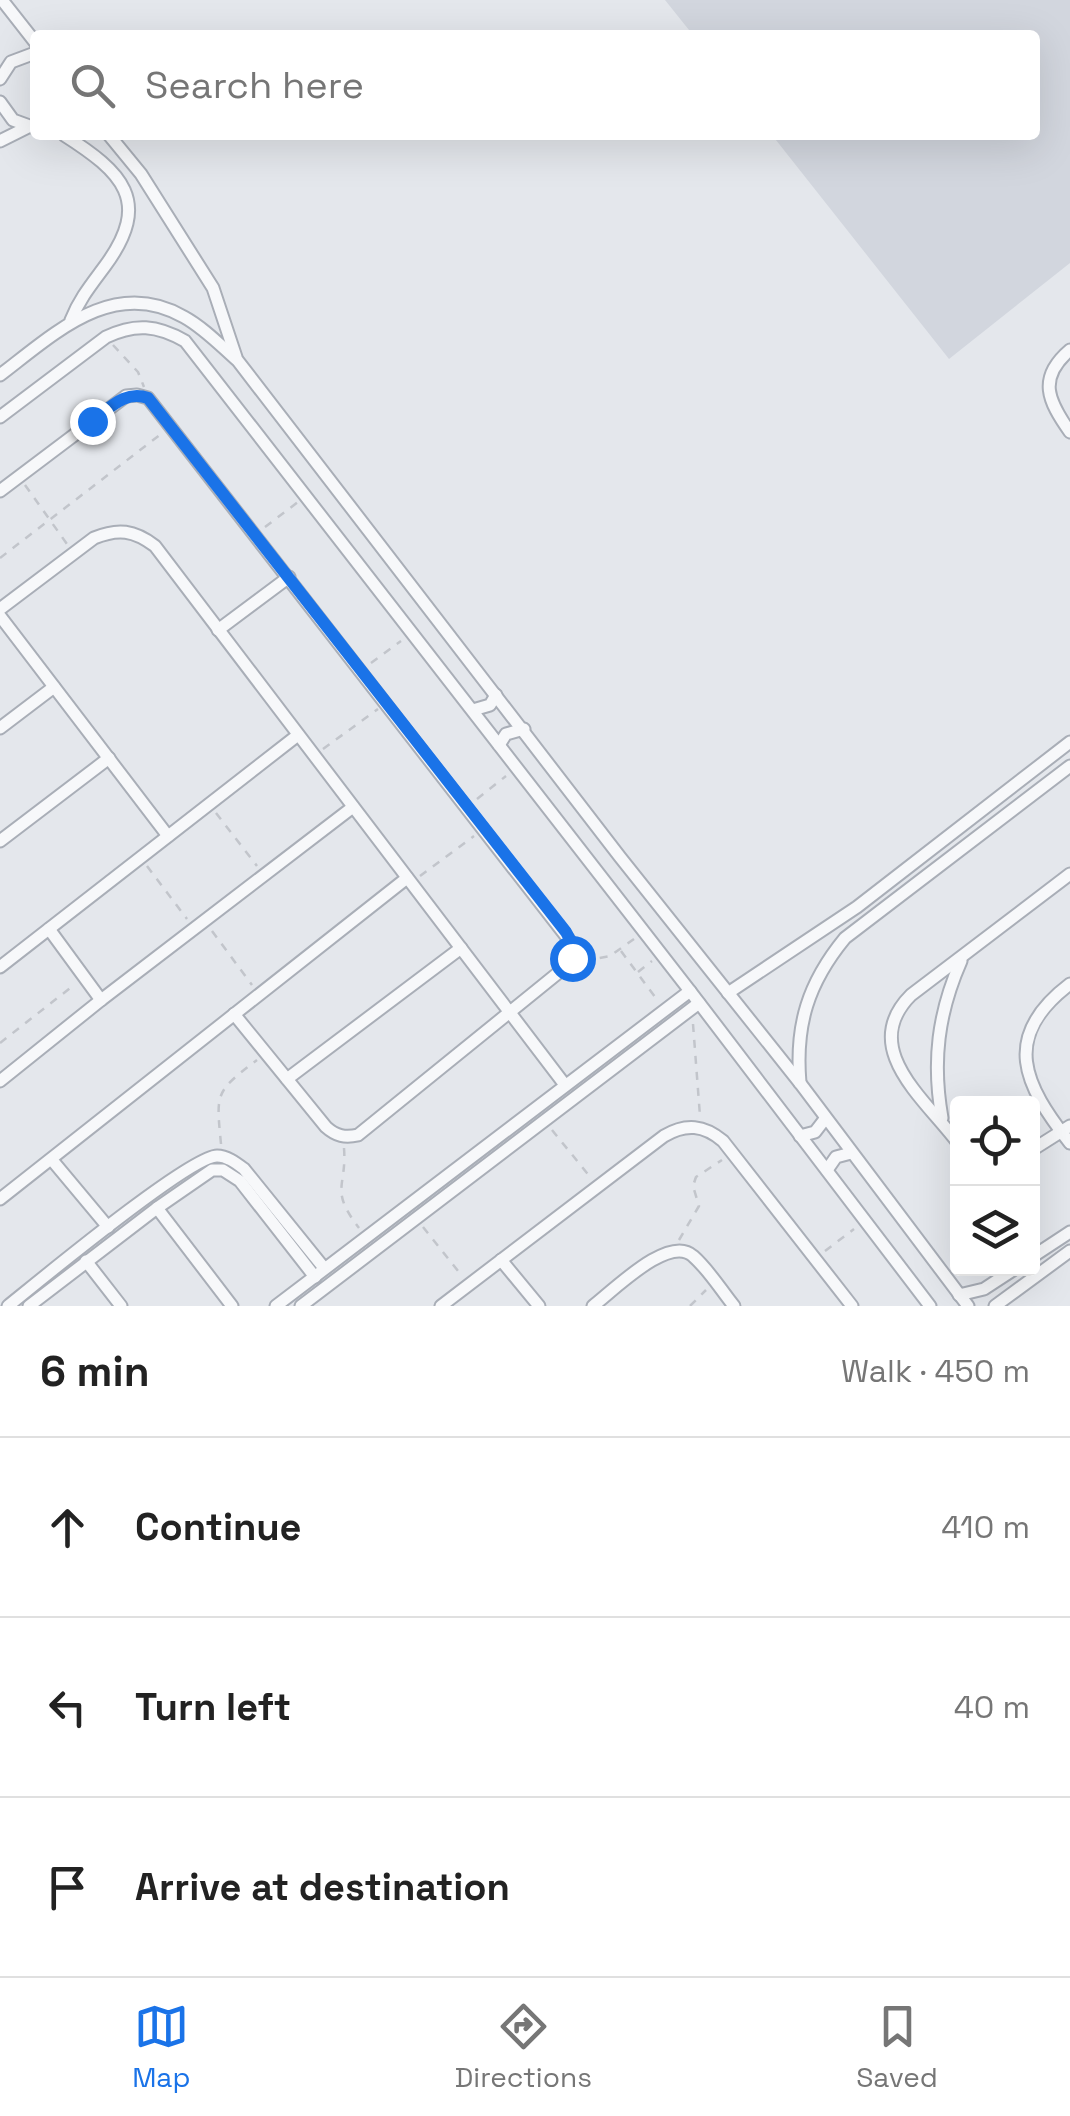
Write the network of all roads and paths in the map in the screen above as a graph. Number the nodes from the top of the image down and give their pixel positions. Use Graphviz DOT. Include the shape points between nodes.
graph roads {
  1 [pos="2,0"];
  2 [pos="30,36"];
  3 [pos="0,51"];
  4 [pos="30,55"];
  5 [pos="3,73"];
  6 [pos="0,102"];
  7 [pos="30,127"];
  8 [pos="30,127"];
  9 [pos="72,140"];
  10 [pos="113,140"];
  11 [pos="0,142"];
  12 [pos="71,320"];
  13 [pos="106,337"];
  14 [pos="1070,350"];
  15 [pos="238,361"];
  16 [pos="0,375"];
  17 [pos="148,398"];
  18 [pos="0,417"];
  19 [pos="171,426"];
  20 [pos="1070,432"];
  21 [pos="19,477"];
  22 [pos="0,491"];
  23 [pos="307,496"];
  24 [pos="50,520"];
  25 [pos="256,534"];
  26 [pos="74,553"];
  27 [pos="0,558"];
  28 [pos="289,577"];
  29 [pos="0,613"];
  30 [pos="218,630"];
  31 [pos="412,632"];
  32 [pos="362,670"];
  33 [pos="54,687"];
  34 [pos="496,695"];
  35 [pos="387,703"];
  36 [pos="472,710"];
  37 [pos="0,728"];
  38 [pos="524,729"];
  39 [pos="298,735"];
  40 [pos="1070,742"];
  41 [pos="499,745"];
  42 [pos="314,755"];
  43 [pos="109,758"];
  44 [pos="1070,766"];
  45 [pos="517,768"];
  46 [pos="209,804"];
  47 [pos="468,806"];
  48 [pos="353,807"];
  49 [pos="485,828"];
  50 [pos="168,836"];
  51 [pos="0,841"];
  52 [pos="141,857"];
  53 [pos="1070,874"];
  54 [pos="264,875"];
  55 [pos="409,880"];
  56 [pos="199,924"];
  57 [pos="49,929"];
  58 [pos="644,932"];
  59 [pos="460,948"];
  60 [pos="620,950"];
  61 [pos="661,954"];
  62 [pos="962,957"];
  63 [pos="572,958"];
  64 [pos="0,967"];
  65 [pos="637,973"];
  66 [pos="84,977"];
  67 [pos="1070,984"];
  68 [pos="690,992"];
  69 [pos="728,993"];
  70 [pos="259,995"];
  71 [pos="101,1000"];
  72 [pos="695,1006"];
  73 [pos="664,1010"];
  74 [pos="234,1014"];
  75 [pos="510,1014"];
  76 [pos="641,1027"];
  77 [pos="651,1040"];
  78 [pos="0,1043"];
  79 [pos="266,1052"];
  80 [pos="286,1080"];
  81 [pos="0,1081"];
  82 [pos="800,1083"];
  83 [pos="565,1085"];
  84 [pos="825,1119"];
  85 [pos="544,1121"];
  86 [pos="944,1124"];
  87 [pos="702,1127"];
  88 [pos="1066,1129"];
  89 [pos="950,1132"];
  90 [pos="800,1136"];
  91 [pos="342,1137"];
  92 [pos="1070,1144"];
  93 [pos="1040,1145"];
  94 [pos="851,1153"];
  95 [pos="732,1154"];
  96 [pos="222,1156"];
  97 [pos="52,1160"];
  98 [pos="827,1170"];
  99 [pos="598,1186"];
  100 [pos="0,1199"];
  101 [pos="156,1208"];
  102 [pos="416,1218"];
  103 [pos="864,1221"];
  104 [pos="108,1226"];
  105 [pos="378,1228"];
  106 [pos="1070,1232"];
  107 [pos="366,1237"];
  108 [pos="388,1240"];
  109 [pos="674,1249"];
  110 [pos="1070,1251"];
  111 [pos="1040,1252"];
  112 [pos="816,1258"];
  113 [pos="502,1260"];
  114 [pos="86,1261"];
  115 [pos="319,1272"];
  116 [pos="1004,1276"];
  117 [pos="715,1282"];
  118 [pos="470,1284"];
  119 [pos="959,1295"];
  120 [pos="8,1306"];
  121 [pos="29,1306"];
  122 [pos="121,1306"];
  123 [pos="232,1306"];
  124 [pos="276,1306"];
  125 [pos="301,1306"];
  126 [pos="441,1306"];
  127 [pos="539,1306"];
  128 [pos="593,1306"];
  129 [pos="690,1306"];
  130 [pos="734,1306"];
  131 [pos="852,1306"];
  132 [pos="930,1306"];
  133 [pos="968,1306"];
  134 [pos="995,1306"];
  1 -- 2 [label="street"];
  3 -- 5 [label="street"];
  4 -- 5 [label="street"];
  6 -- 7 [label="street" via="12,120"];
  8 -- 11 [label="street"];
  9 -- 12 [label="street" via="103,160 130,209 119,243"];
  10 -- 15 [label="street" via="212,288"];
  12 -- 15 [label="street" via="118,303 166,308"];
  12 -- 16 [label="street"];
  13 -- 17 [label="path" via="138,372"];
  13 -- 18 [label="street"];
  13 -- 23 [label="street" via="149,327 185,341"];
  14 -- 20 [label="street" via="1056,364 1048,388"];
  15 -- 34 [label="street"];
  17 -- 19 [label="street"];
  17 -- 21 [label="street" via="126,396"];
  19 -- 24 [label="path"];
  19 -- 25 [label="street"];
  21 -- 22 [label="street"];
  21 -- 24 [label="path"];
  23 -- 25 [label="path"];
  23 -- 31 [label="street"];
  24 -- 26 [label="path"];
  24 -- 27 [label="path"];
  25 -- 28 [label="street"];
  26 -- 29 [label="street"];
  26 -- 30 [label="street" via="109,532 142,536"];
  28 -- 30 [label="street"];
  28 -- 32 [label="street"];
  29 -- 33 [label="street"];
  30 -- 39 [label="street"];
  31 -- 32 [label="path"];
  31 -- 36 [label="street"];
  32 -- 35 [label="street"];
  33 -- 37 [label="street"];
  33 -- 43 [label="street"];
  34 -- 36 [label="street" via="485,708"];
  34 -- 38 [label="street"];
  35 -- 42 [label="path"];
  35 -- 47 [label="street"];
  36 -- 41 [label="street"];
  38 -- 41 [label="street" via="506,734"];
  38 -- 69 [label="street"];
  39 -- 42 [label="street"];
  39 -- 46 [label="street"];
  40 -- 69 [label="street" via="857,906"];
  41 -- 45 [label="street"];
  42 -- 48 [label="street"];
  43 -- 50 [label="street"];
  43 -- 51 [label="street"];
  44 -- 82 [label="street" via="845,938 825,962 800,1020"];
  45 -- 47 [label="path"];
  45 -- 58 [label="street"];
  46 -- 50 [label="street"];
  46 -- 54 [label="path"];
  47 -- 49 [label="street"];
  48 -- 54 [label="street"];
  48 -- 55 [label="street"];
  49 -- 55 [label="path"];
  49 -- 63 [label="street" via="566,932"];
  50 -- 52 [label="street"];
  52 -- 56 [label="path"];
  52 -- 57 [label="street"];
  53 -- 62 [label="street"];
  54 -- 56 [label="street"];
  55 -- 59 [label="street"];
  55 -- 70 [label="street"];
  56 -- 70 [label="path"];
  56 -- 71 [label="street"];
  57 -- 64 [label="street"];
  57 -- 66 [label="street"];
  58 -- 60 [label="path"];
  58 -- 61 [label="street"];
  59 -- 75 [label="street"];
  59 -- 80 [label="street"];
  60 -- 63 [label="path" via="601,960"];
  60 -- 65 [label="path"];
  61 -- 65 [label="path"];
  61 -- 68 [label="street"];
  62 -- 86 [label="street" via="938,1038"];
  62 -- 86 [label="street" via="911,995 890,1025 895,1061"];
  63 -- 75 [label="street"];
  65 -- 73 [label="path"];
  66 -- 71 [label="street"];
  66 -- 78 [label="path"];
  67 -- 88 [label="street" via="1036,1018 1026,1062 1040,1105"];
  68 -- 72 [label="street"];
  68 -- 73 [label="street"];
  69 -- 82 [label="street"];
  70 -- 74 [label="street"];
  71 -- 81 [label="street"];
  72 -- 77 [label="street"];
  72 -- 87 [label="path"];
  72 -- 90 [label="street"];
  73 -- 76 [label="street"];
  74 -- 79 [label="street"];
  74 -- 97 [label="street"];
  75 -- 83 [label="street"];
  75 -- 91 [label="street" via="358,1135"];
  76 -- 77 [label="street"];
  76 -- 83 [label="street"];
  77 -- 85 [label="street"];
  79 -- 80 [label="street"];
  79 -- 96 [label="path" via="224,1086 218,1110"];
  80 -- 91 [label="street" via="326,1128"];
  82 -- 84 [label="street"];
  83 -- 105 [label="street"];
  84 -- 90 [label="street" via="815,1132"];
  84 -- 94 [label="street"];
  85 -- 99 [label="path"];
  85 -- 102 [label="street"];
  86 -- 89 [label="street"];
  87 -- 95 [label="street"];
  87 -- 99 [label="street" via="676,1129"];
  88 -- 92 [label="street"];
  88 -- 93 [label="street"];
  90 -- 98 [label="street"];
  91 -- 107 [label="path" via="339,1196"];
  94 -- 98 [label="street" via="836,1157"];
  94 -- 119 [label="street"];
  95 -- 109 [label="path" via="696,1177 698,1206"];
  95 -- 112 [label="street"];
  96 -- 104 [label="street" via="196,1164"];
  96 -- 115 [label="street" via="244,1169"];
  97 -- 100 [label="street"];
  97 -- 104 [label="street"];
  98 -- 103 [label="street"];
  99 -- 113 [label="street"];
  101 -- 114 [label="street"];
  101 -- 115 [label="street" via="202,1174 232,1174"];
  101 -- 123 [label="street"];
  102 -- 108 [label="street"];
  102 -- 118 [label="path"];
  103 -- 112 [label="path"];
  103 -- 132 [label="street"];
  104 -- 120 [label="street"];
  105 -- 107 [label="street"];
  105 -- 108 [label="street"];
  106 -- 111 [label="street"];
  107 -- 115 [label="street"];
  108 -- 125 [label="street"];
  109 -- 117 [label="street" via="690,1252"];
  109 -- 128 [label="street"];
  110 -- 134 [label="street"];
  112 -- 131 [label="street"];
  113 -- 118 [label="street"];
  113 -- 127 [label="street"];
  114 -- 121 [label="street"];
  114 -- 122 [label="street"];
  115 -- 124 [label="street"];
  116 -- 119 [label="street"];
  117 -- 129 [label="path"];
  117 -- 130 [label="street"];
  118 -- 126 [label="street"];
  119 -- 133 [label="street"];
}
